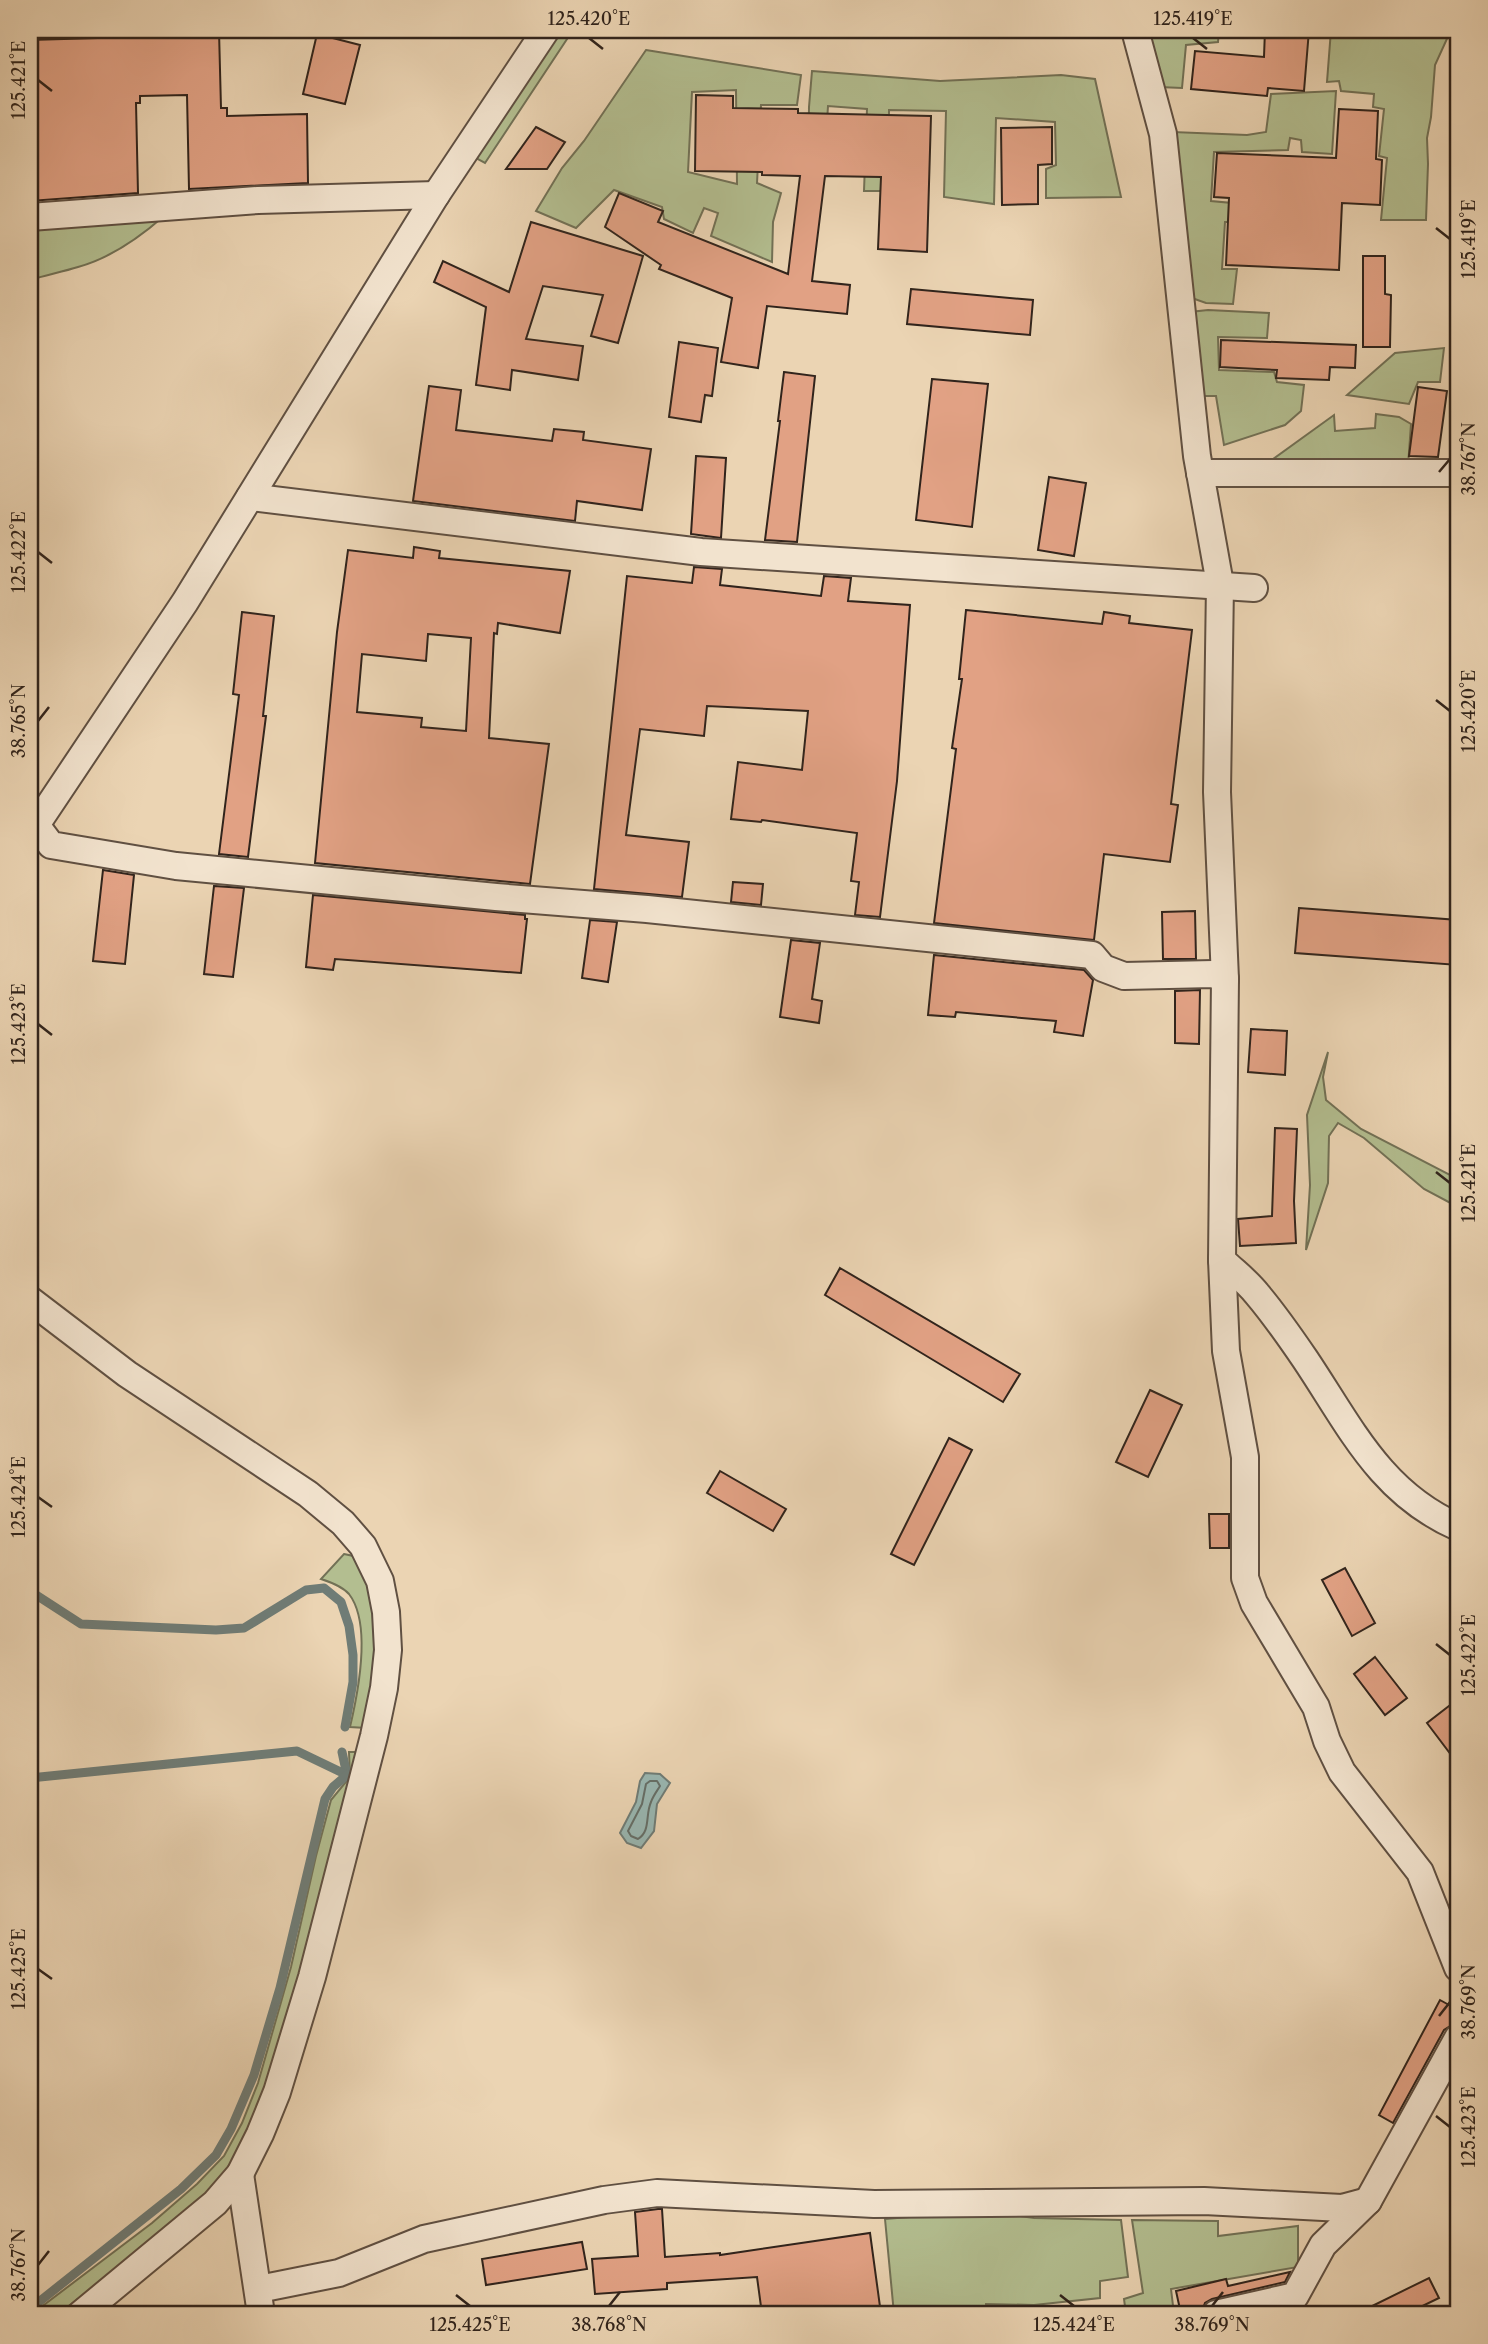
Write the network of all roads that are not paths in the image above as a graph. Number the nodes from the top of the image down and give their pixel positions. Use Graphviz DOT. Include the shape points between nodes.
graph roads {
  1 [pos="547,30"];
  2 [pos="1135,30"];
  3 [pos="436,195"];
  4 [pos="30,218"];
  5 [pos="1458,473"];
  6 [pos="1200,474"];
  7 [pos="250,497"];
  8 [pos="1220,584"];
  9 [pos="1254,588"];
  10 [pos="33,830"];
  11 [pos="1225,979"];
  12 [pos="1222,1260"];
  13 [pos="30,1300"];
  14 [pos="1458,1527"];
  15 [pos="1458,1968"];
  16 [pos="1458,2038"];
  17 [pos="240,2174"];
  18 [pos="1368,2201"];
  19 [pos="260,2302"];
  20 [pos="81,2314"];
  21 [pos="1216,2314"];
  1 -- 3 [label="street"];
  2 -- 6 [label="street" via="1163,134"];
  3 -- 4 [label="street" via="258,200"];
  3 -- 7 [label="street"];
  5 -- 6 [label="street"];
  6 -- 8 [label="street"];
  7 -- 8 [label="street" via="701,552"];
  7 -- 10 [label="street"];
  8 -- 9 [label="street"];
  8 -- 11 [label="street" via="1217,792"];
  10 -- 11 [label="street" via="51,845 176,866 1092,954 1103,968 1124,976 1213,974"];
  11 -- 12 [label="street"];
  12 -- 14 [label="street" via="1256,1293 1372,1462 1418,1505"];
  12 -- 15 [label="street" via="1226,1351 1245,1457 1245,1578 1254,1603 1316,1707 1342,1772 1420,1872"];
  13 -- 17 [label="street" via="127,1374 308,1494 343,1523 380,1581 388,1650 374,1735 281,2080"];
  16 -- 18 [label="street"];
  17 -- 19 [label="street"];
  17 -- 20 [label="street" via="179,2235"];
  18 -- 19 [label="street" via="1342,2208 1204,2201 874,2204 657,2193 424,2239"];
  18 -- 21 [label="street" via="1323,2245 1294,2296"];
}
